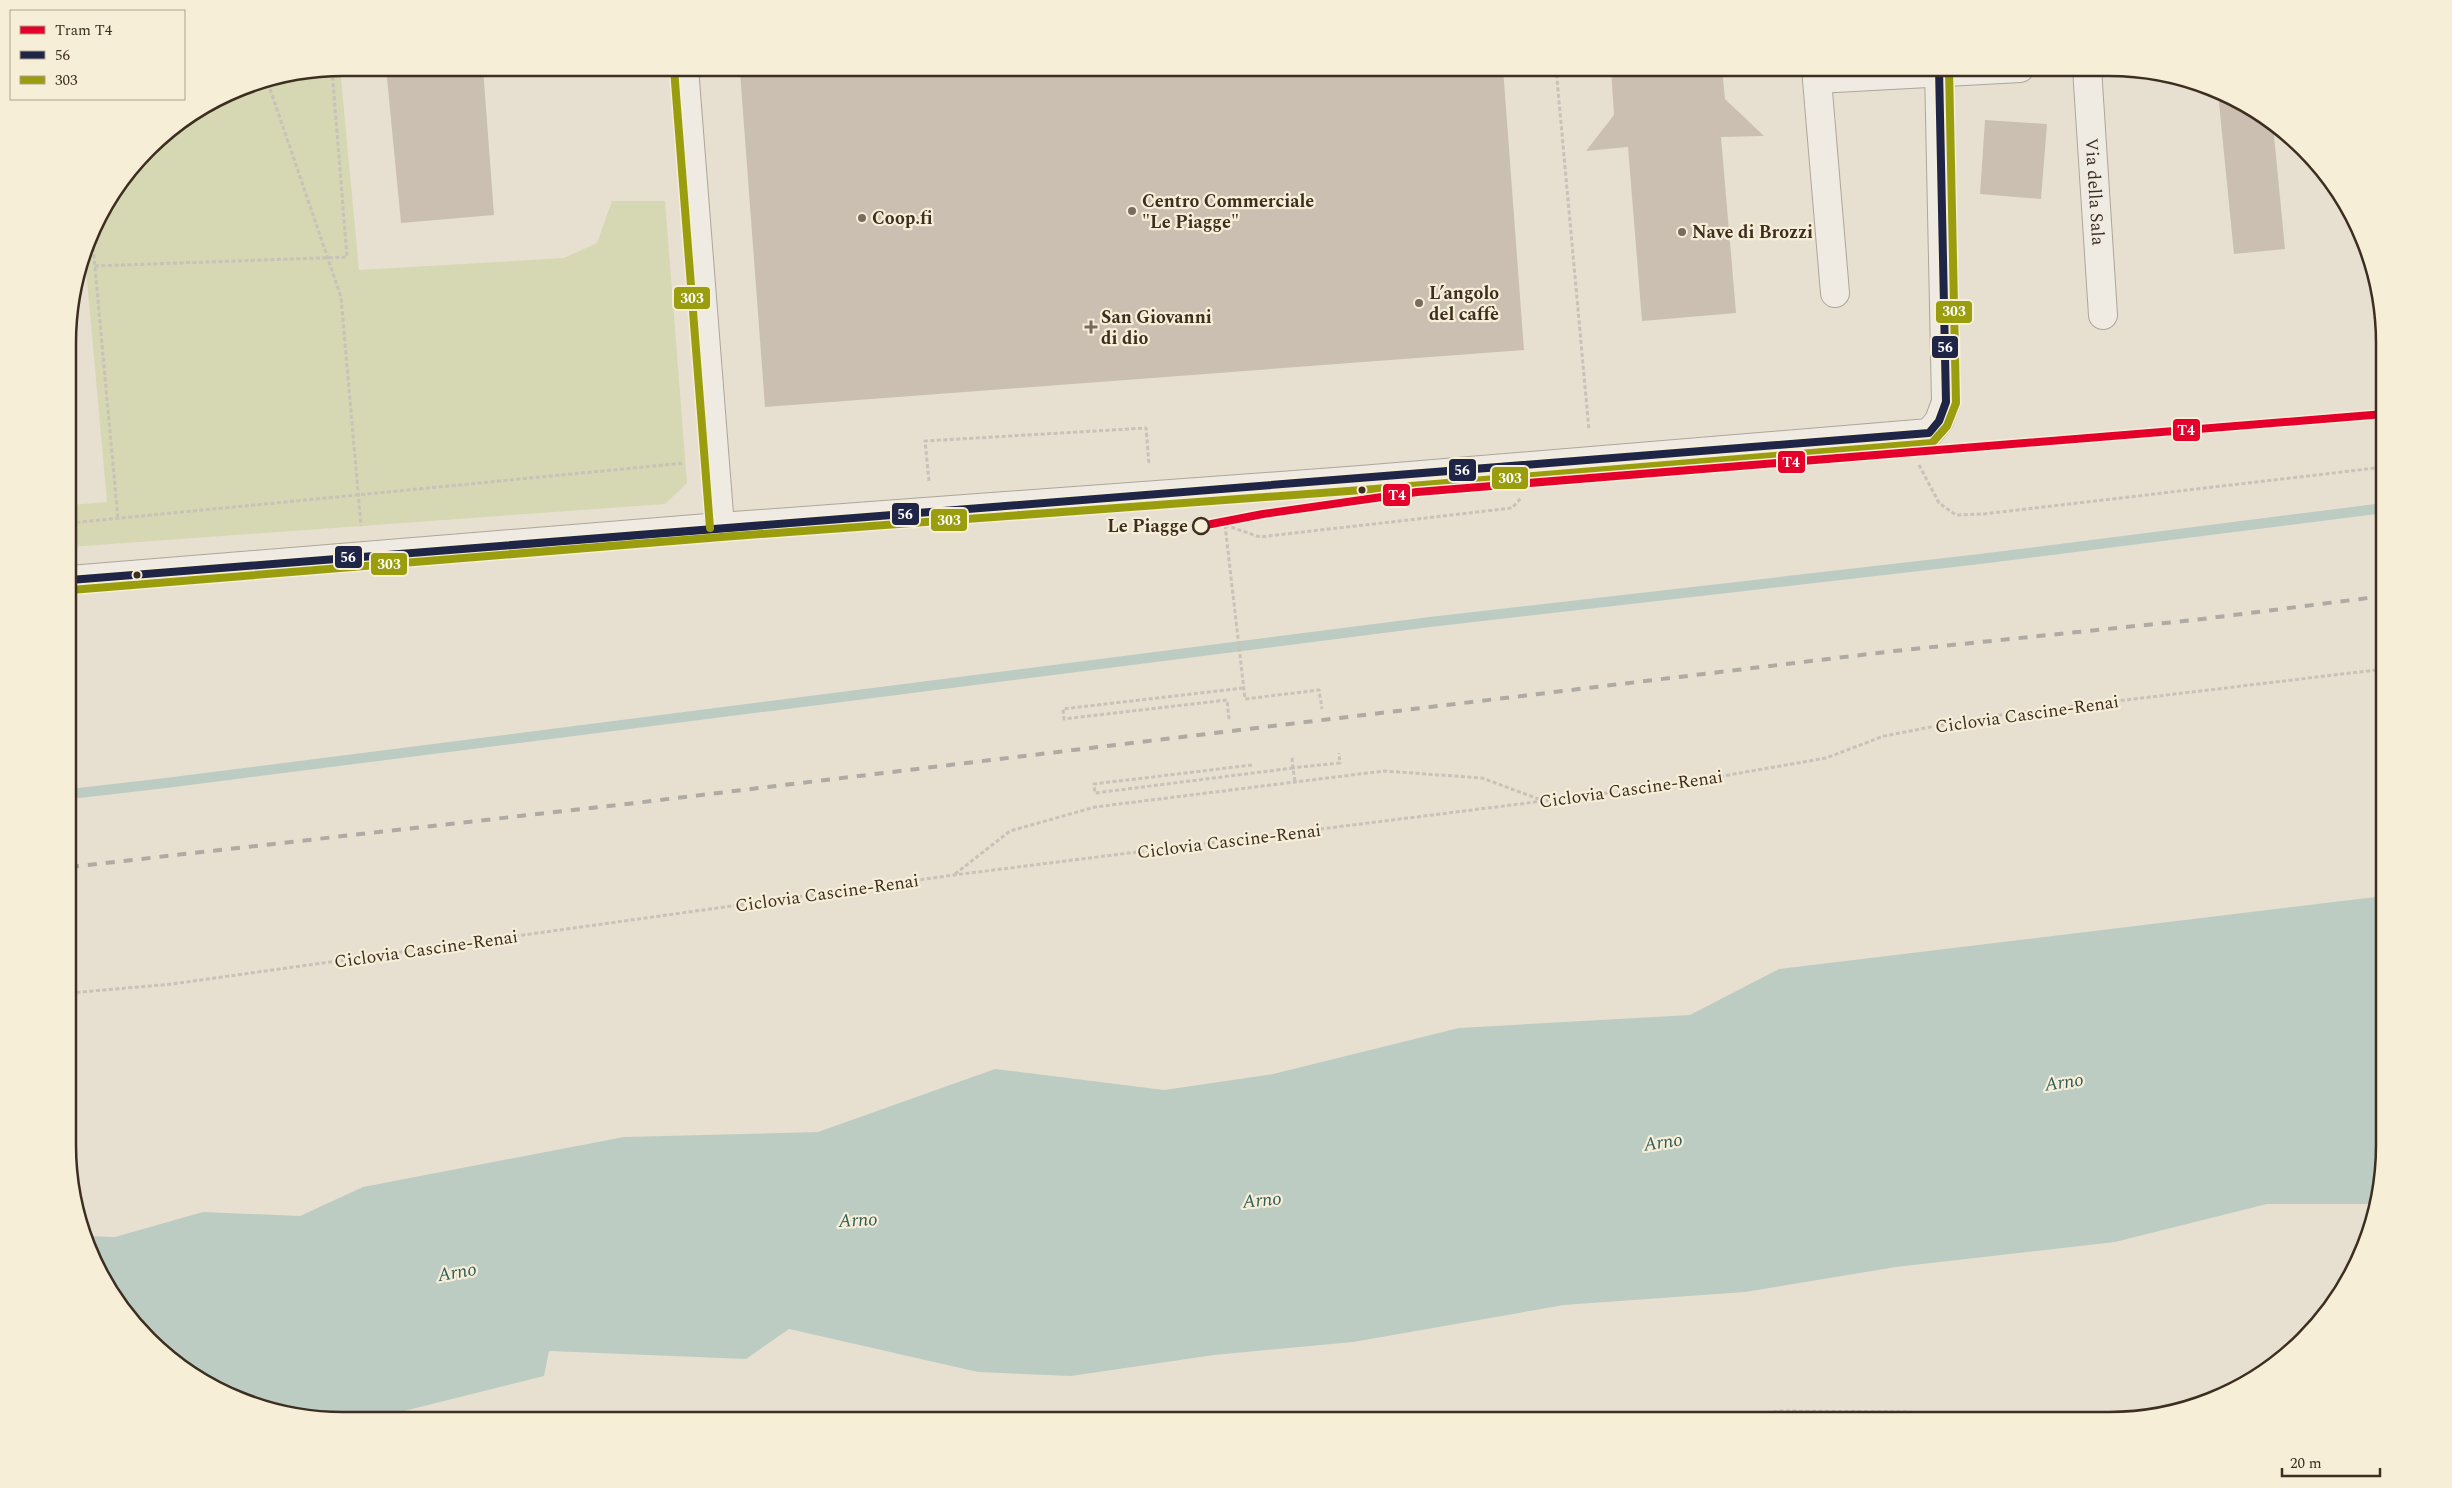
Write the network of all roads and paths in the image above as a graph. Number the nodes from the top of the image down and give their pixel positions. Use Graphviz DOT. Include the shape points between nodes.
graph roads {
  1 [pos="685,76"];
  2 [pos="1557,76"];
  3 [pos="1816,76"];
  4 [pos="1939,76"];
  5 [pos="2088,76"];
  6 [pos="333,77"];
  7 [pos="269,86"];
  8 [pos="93,249"];
  9 [pos="327,257"];
  10 [pos="95,266"];
  11 [pos="1835,293"];
  12 [pos="2103,316"];
  13 [pos="1590,438"];
  14 [pos="714,460"];
  15 [pos="2376,468"];
  16 [pos="1149,472"];
  17 [pos="929,490"];
  18 [pos="1221,490"];
  19 [pos="358,495"];
  20 [pos="1984,514"];
  21 [pos="118,519"];
  22 [pos="76,522"];
  23 [pos="720,527"];
  24 [pos="363,557"];
  25 [pos="76,580"];
  26 [pos="2376,670"];
  27 [pos="1244,688"];
  28 [pos="1322,710"];
  29 [pos="1229,719"];
  30 [pos="1339,753"];
  31 [pos="1292,758"];
  32 [pos="1252,765"];
  33 [pos="1293,768"];
  34 [pos="1254,772"];
  35 [pos="1295,782"];
  36 [pos="1545,802"];
  37 [pos="954,875"];
  38 [pos="76,992"];
  39 [pos="1773,1412"];
  40 [pos="1904,1412"];
  1 -- 14 [label="street"];
  2 -- 13 [label="path"];
  3 -- 11 [label="street"];
  4 -- 18 [label="street" via="1946,402 1940,421 1928,432"];
  5 -- 12 [label="street, Via della Sala"];
  6 -- 9 [label="path" via="348,257"];
  7 -- 9 [label="path"];
  8 -- 10 [label="path"];
  9 -- 10 [label="path"];
  9 -- 19 [label="path" via="341,297"];
  10 -- 21 [label="path"];
  14 -- 19 [label="path"];
  14 -- 23 [label="street"];
  15 -- 20 [label="path"];
  16 -- 17 [label="path" via="1146,428 925,441"];
  18 -- 23 [label="street"];
  18 -- 27 [label="path"];
  19 -- 21 [label="path"];
  19 -- 24 [label="path"];
  21 -- 22 [label="path"];
  23 -- 24 [label="street"];
  24 -- 25 [label="street"];
  26 -- 36 [label="path, Ciclovia Cascine-Renai" via="1983,717 1884,736 1826,758 1671,785"];
  27 -- 28 [label="path" via="1245,699 1319,690"];
  27 -- 29 [label="path" via="1063,710 1064,719 1227,700"];
  30 -- 33 [label="path" via="1340,763"];
  31 -- 33 [label="path"];
  32 -- 33 [label="path" via="1094,784 1095,793"];
  33 -- 34 [label="path"];
  33 -- 35 [label="path"];
  35 -- 36 [label="path" via="1384,771 1482,778"];
  35 -- 37 [label="path" via="1095,807 1010,831"];
  36 -- 37 [label="path, Ciclovia Cascine-Renai"];
  37 -- 38 [label="path, Ciclovia Cascine-Renai" via="172,984"];
  39 -- 40 [label="path"];
}
